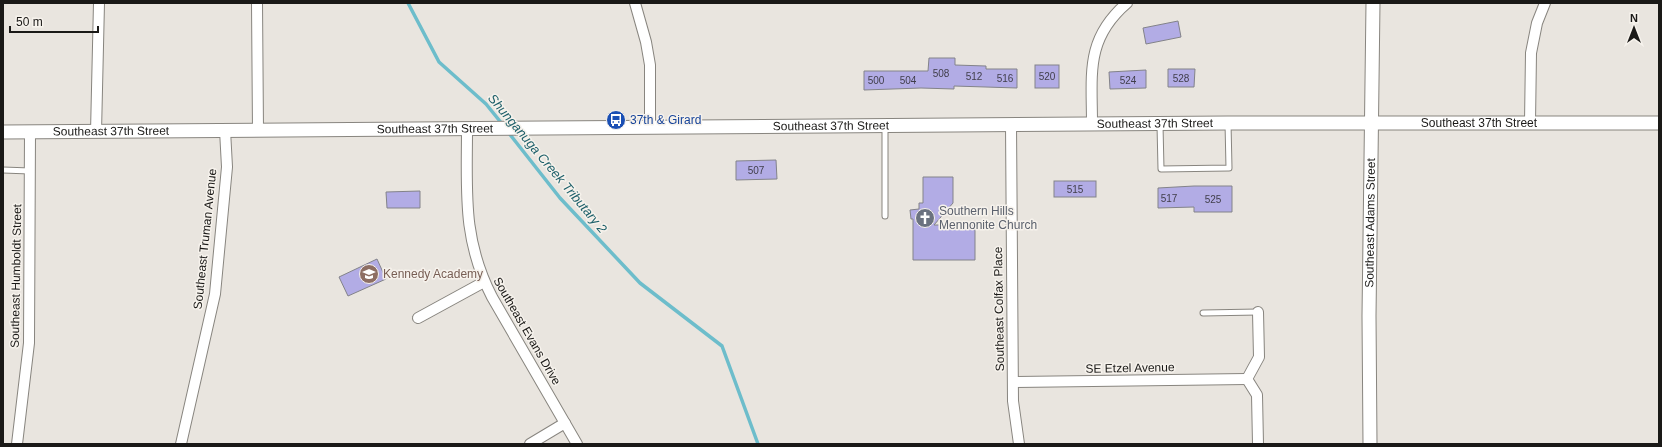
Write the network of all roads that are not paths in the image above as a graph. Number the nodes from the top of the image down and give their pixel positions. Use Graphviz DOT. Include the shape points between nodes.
graph roads {
  1 [pos="99,3"];
  2 [pos="257,3"];
  3 [pos="635,3"];
  4 [pos="1127,3"];
  5 [pos="1372,3"];
  6 [pos="1545,3"];
  7 [pos="1530,122"];
  8 [pos="1228,123"];
  9 [pos="1371,123"];
  10 [pos="1659,123"];
  11 [pos="1011,124"];
  12 [pos="1092,124"];
  13 [pos="1160,124"];
  14 [pos="885,126"];
  15 [pos="650,128"];
  16 [pos="472,129"];
  17 [pos="226,130"];
  18 [pos="258,131"];
  19 [pos="3,132"];
  20 [pos="96,132"];
  21 [pos="30,133"];
  22 [pos="3,170"];
  23 [pos="30,171"];
  24 [pos="885,216"];
  25 [pos="484,282"];
  26 [pos="1258,312"];
  27 [pos="1203,313"];
  28 [pos="418,318"];
  29 [pos="1247,379"];
  30 [pos="1013,382"];
  31 [pos="565,423"];
  32 [pos="17,444"];
  33 [pos="181,444"];
  34 [pos="530,444"];
  35 [pos="577,444"];
  36 [pos="1019,444"];
  37 [pos="1258,444"];
  38 [pos="1370,444"];
  1 -- 20 [label="street"];
  2 -- 18 [label="street"];
  3 -- 15 [label="street" via="650,65"];
  4 -- 12 [label="street" via="1108,22 1096,45 1092,61"];
  5 -- 9 [label="main road, Southeast Adams Street"];
  6 -- 7 [label="street" via="1537,23 1532,48"];
  7 -- 9 [label="main road, Southeast 37th Street"];
  7 -- 10 [label="main road, Southeast 37th Street"];
  8 -- 9 [label="main road, Southeast 37th Street"];
  8 -- 13 [label="main road, Southeast 37th Street"];
  8 -- 13 [label="lane" via="1229,168 1161,169"];
  9 -- 38 [label="main road, Southeast Adams Street"];
  11 -- 12 [label="main road, Southeast 37th Street"];
  11 -- 14 [label="main road, Southeast 37th Street"];
  11 -- 30 [label="street, Southeast Colfax Place"];
  12 -- 13 [label="main road, Southeast 37th Street"];
  14 -- 15 [label="main road, Southeast 37th Street"];
  14 -- 24 [label="lane"];
  15 -- 16 [label="main road, Southeast 37th Street"];
  16 -- 18 [label="main road, Southeast 37th Street"];
  16 -- 25 [label="street, Southeast Evans Drive" via="467,205 469,232"];
  17 -- 18 [label="main road, Southeast 37th Street"];
  17 -- 20 [label="main road, Southeast 37th Street"];
  17 -- 33 [label="street, Southeast Truman Avenue" via="227,167 215,294"];
  19 -- 21 [label="main road, Southeast 37th Street"];
  20 -- 21 [label="main road, Southeast 37th Street"];
  21 -- 23 [label="street, Southeast Humboldt Street"];
  22 -- 23 [label="lane"];
  23 -- 32 [label="street, Southeast Humboldt Street" via="29,343"];
  25 -- 28 [label="street"];
  25 -- 31 [label="street, Southeast Evans Drive"];
  26 -- 27 [label="lane"];
  26 -- 29 [label="street" via="1259,357"];
  29 -- 30 [label="street, SE Etzel Avenue"];
  29 -- 37 [label="street" via="1257,395"];
  30 -- 36 [label="street, Southeast Colfax Place"];
  31 -- 34 [label="street"];
  31 -- 35 [label="street, Southeast Evans Drive"];
}
